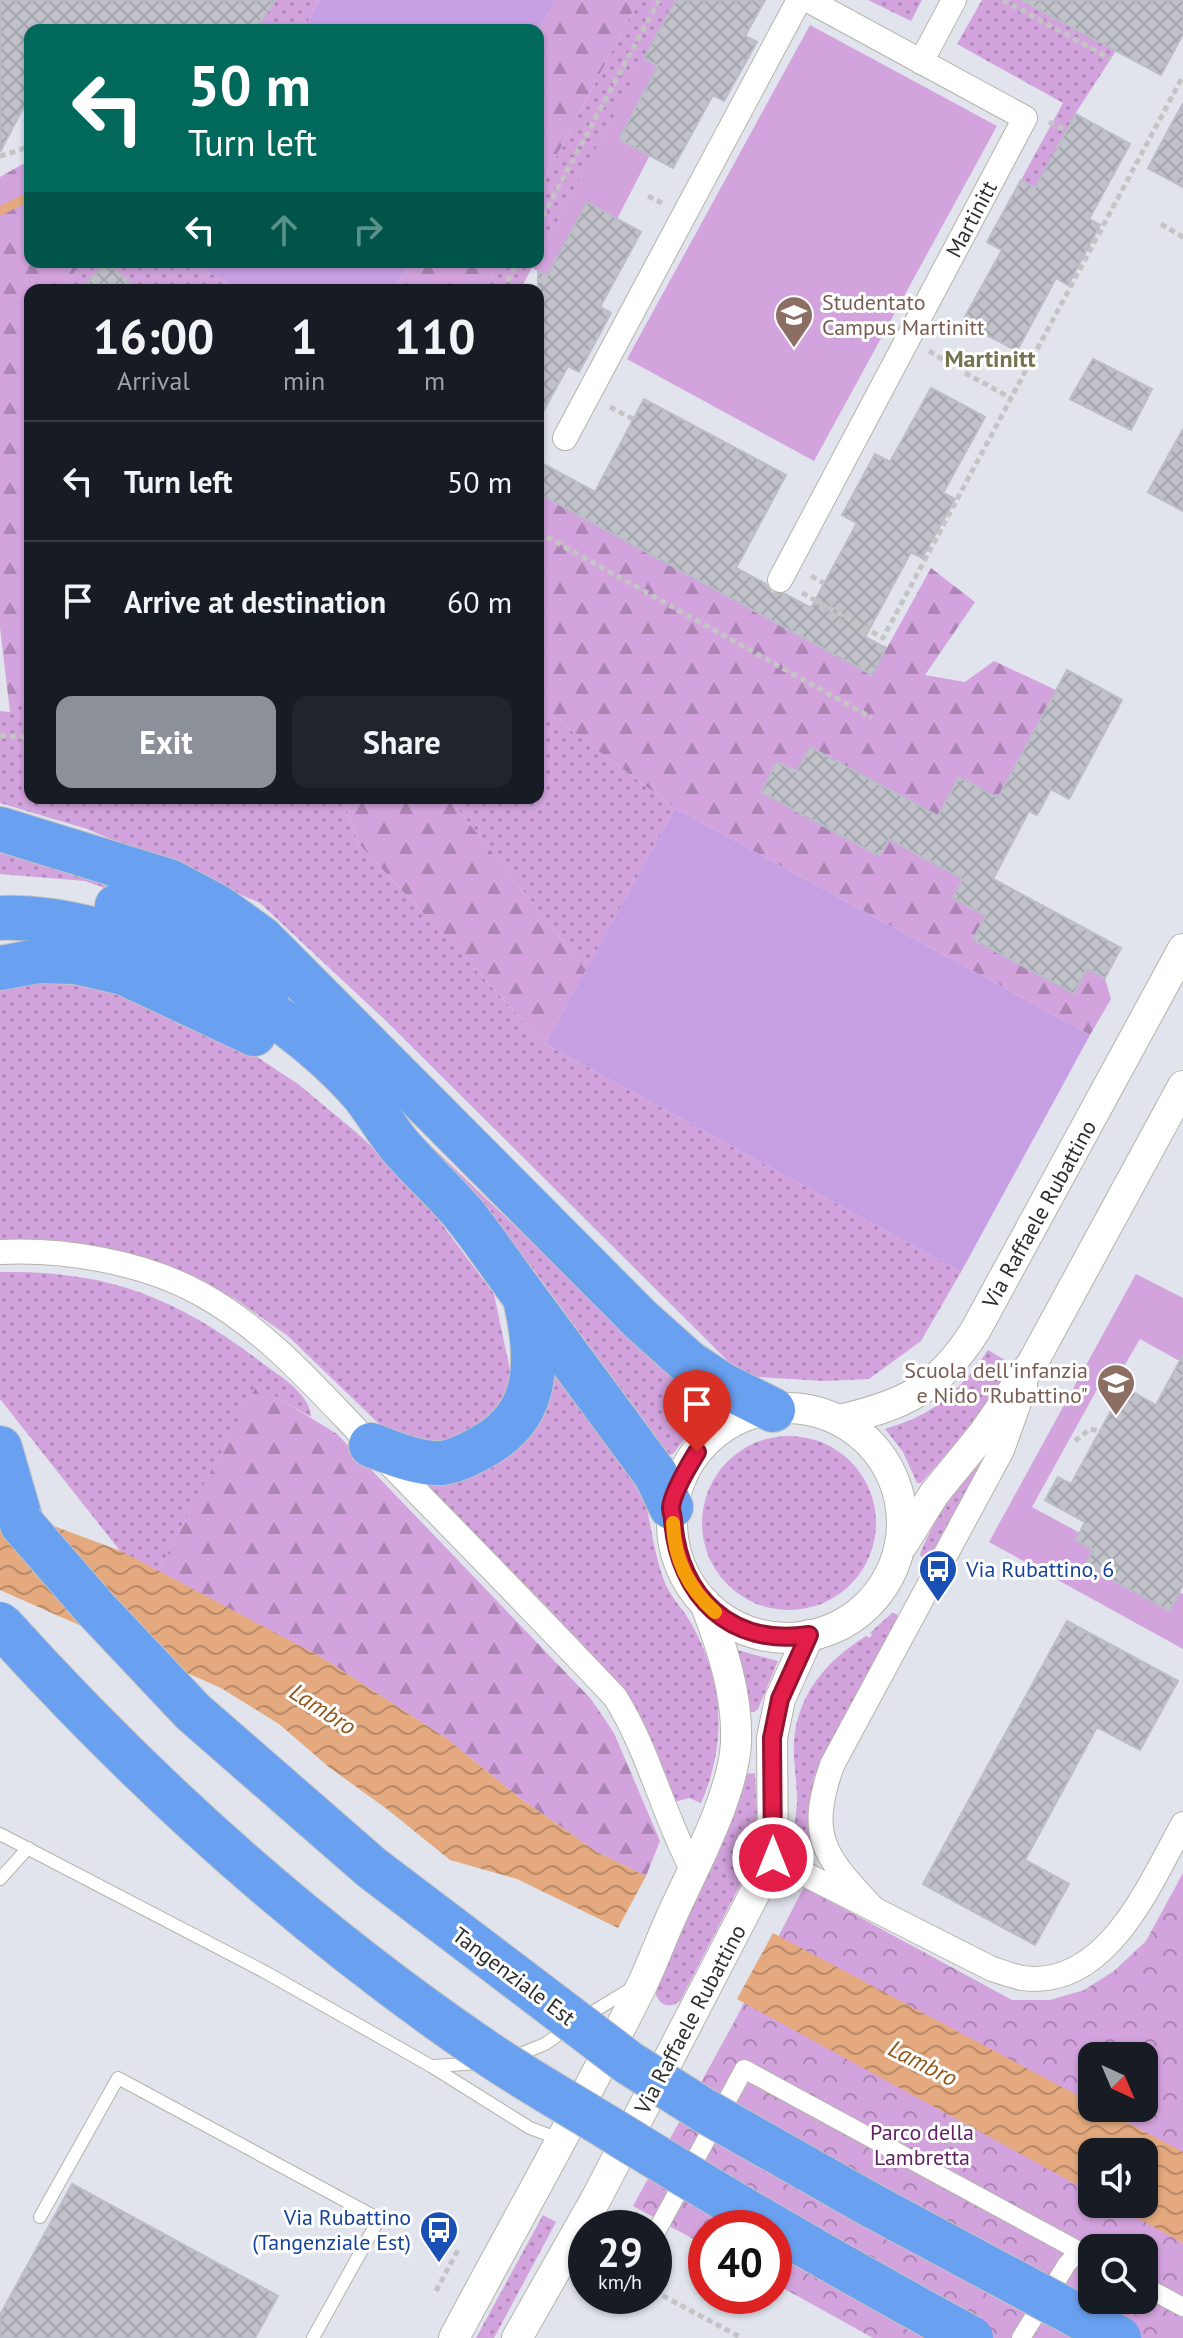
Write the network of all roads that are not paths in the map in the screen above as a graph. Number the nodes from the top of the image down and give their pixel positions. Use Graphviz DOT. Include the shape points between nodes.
graph roads {
  1 [pos="799,0"];
  2 [pos="808,0"];
  3 [pos="954,0"];
  4 [pos="921,62"];
  5 [pos="565,438"];
  6 [pos="780,580"];
  7 [pos="0,829"];
  8 [pos="0,890"];
  9 [pos="0,918"];
  10 [pos="1183,949"];
  11 [pos="0,968"];
  12 [pos="358,1034"];
  13 [pos="1183,1086"];
  14 [pos="399,1145"];
  15 [pos="0,1252"];
  16 [pos="524,1297"];
  17 [pos="1033,1362"];
  18 [pos="773,1410"];
  19 [pos="839,1420"];
  20 [pos="371,1445"];
  21 [pos="0,1448"];
  22 [pos="671,1507"];
  23 [pos="11,1510"];
  24 [pos="898,1553"];
  25 [pos="705,1603"];
  26 [pos="0,1624"];
  27 [pos="809,1635"];
  28 [pos="1183,1824"];
  29 [pos="0,1834"];
  30 [pos="28,1848"];
  31 [pos="773,1858"];
  32 [pos="693,1871"];
  33 [pos="0,1879"];
  34 [pos="871,1906"];
  35 [pos="643,1982"];
  36 [pos="431,2066"];
  37 [pos="562,2140"];
  38 [pos="668,2210"];
  39 [pos="40,2217"];
  40 [pos="1078,2251"];
  41 [pos="1078,2259"];
  42 [pos="1158,2294"];
  43 [pos="1183,2307"];
  44 [pos="313,2338"];
  45 [pos="454,2338"];
  46 [pos="517,2338"];
  47 [pos="971,2338"];
  48 [pos="1021,2338"];
  49 [pos="1119,2338"];
  1 -- 5 [label="street"];
  2 -- 4 [label="street, Martinitt"];
  3 -- 4 [label="street"];
  4 -- 6 [label="street, Martinitt" via="1025,118"];
  7 -- 12 [label="highway" via="169,881 218,907 261,938"];
  8 -- 12 [label="highway" via="100,901 177,925 246,960"];
  9 -- 14 [label="highway" via="29,917 96,929 153,948 212,978 309,1043 361,1092"];
  10 -- 19 [label="street, Via Raffaele Rubattino" via="959,1356 911,1396 882,1410"];
  11 -- 14 [label="highway" via="76,962 124,973 180,997 244,1027"];
  12 -- 18 [label="highway" via="641,1320 688,1362"];
  13 -- 17 [label="street, Via Raffaele Rubattino"];
  14 -- 16 [label="highway" via="463,1213"];
  15 -- 20 [label="street" via="112,1261 201,1294 307,1378"];
  16 -- 20 [label="highway" via="533,1339 533,1375 524,1408 502,1435 443,1463 413,1460"];
  16 -- 22 [label="highway" via="656,1475"];
  17 -- 24 [label="street, Via Raffaele Rubattino" via="934,1494"];
  17 -- 34 [label="street, Via Raffaele Rubattino" via="1002,1450 822,1792 818,1818 827,1848"];
  18 -- 19 [label="street, Via Raffaele Rubattino" via="812,1411"];
  18 -- 22 [label="street, Via Raffaele Rubattino" via="742,1418 707,1442 689,1464"];
  19 -- 24 [label="street, Via Raffaele Rubattino" via="873,1446 889,1470 902,1510"];
  20 -- 32 [label="street" via="615,1697"];
  21 -- 23 [label="highway"];
  22 -- 25 [label="street, Via Raffaele Rubattino" via="679,1560"];
  23 -- 49 [label="highway, Tangenziale Est, bridge" via="193,1712 372,1868 629,2063 869,2204"];
  24 -- 27 [label="street, Via Raffaele Rubattino" via="880,1591 860,1612"];
  25 -- 27 [label="street, Via Raffaele Rubattino" via="752,1632"];
  25 -- 32 [label="street, Via Raffaele Rubattino" via="730,1684 735,1746 727,1783"];
  26 -- 47 [label="highway, bridge" via="192,1819 267,1886 424,2007 494,2058 670,2165 829,2261"];
  27 -- 31 [label="street, Via Raffaele Rubattino" via="780,1699 772,1738"];
  28 -- 34 [label="street" via="1126,1925 1079,1967 1052,1976 1024,1978 992,1969"];
  29 -- 30 [label="lane"];
  30 -- 33 [label="lane"];
  30 -- 36 [label="lane"];
  31 -- 34 [label="street"];
  31 -- 46 [label="street, Via Raffaele Rubattino" via="597,2197"];
  32 -- 35 [label="street, Via Raffaele Rubattino"];
  35 -- 36 [label="lane" via="545,2044 510,2059"];
  35 -- 37 [label="street, Via Raffaele Rubattino"];
  36 -- 37 [label="lane" via="530,2128"];
  37 -- 45 [label="street, Via Raffaele Rubattino"];
  38 -- 40 [label="street" via="744,2069"];
  39 -- 44 [label="lane" via="118,2078 379,2219"];
  41 -- 48 [label="street" via="1067,2264"];
  42 -- 43 [label="street"];
}
